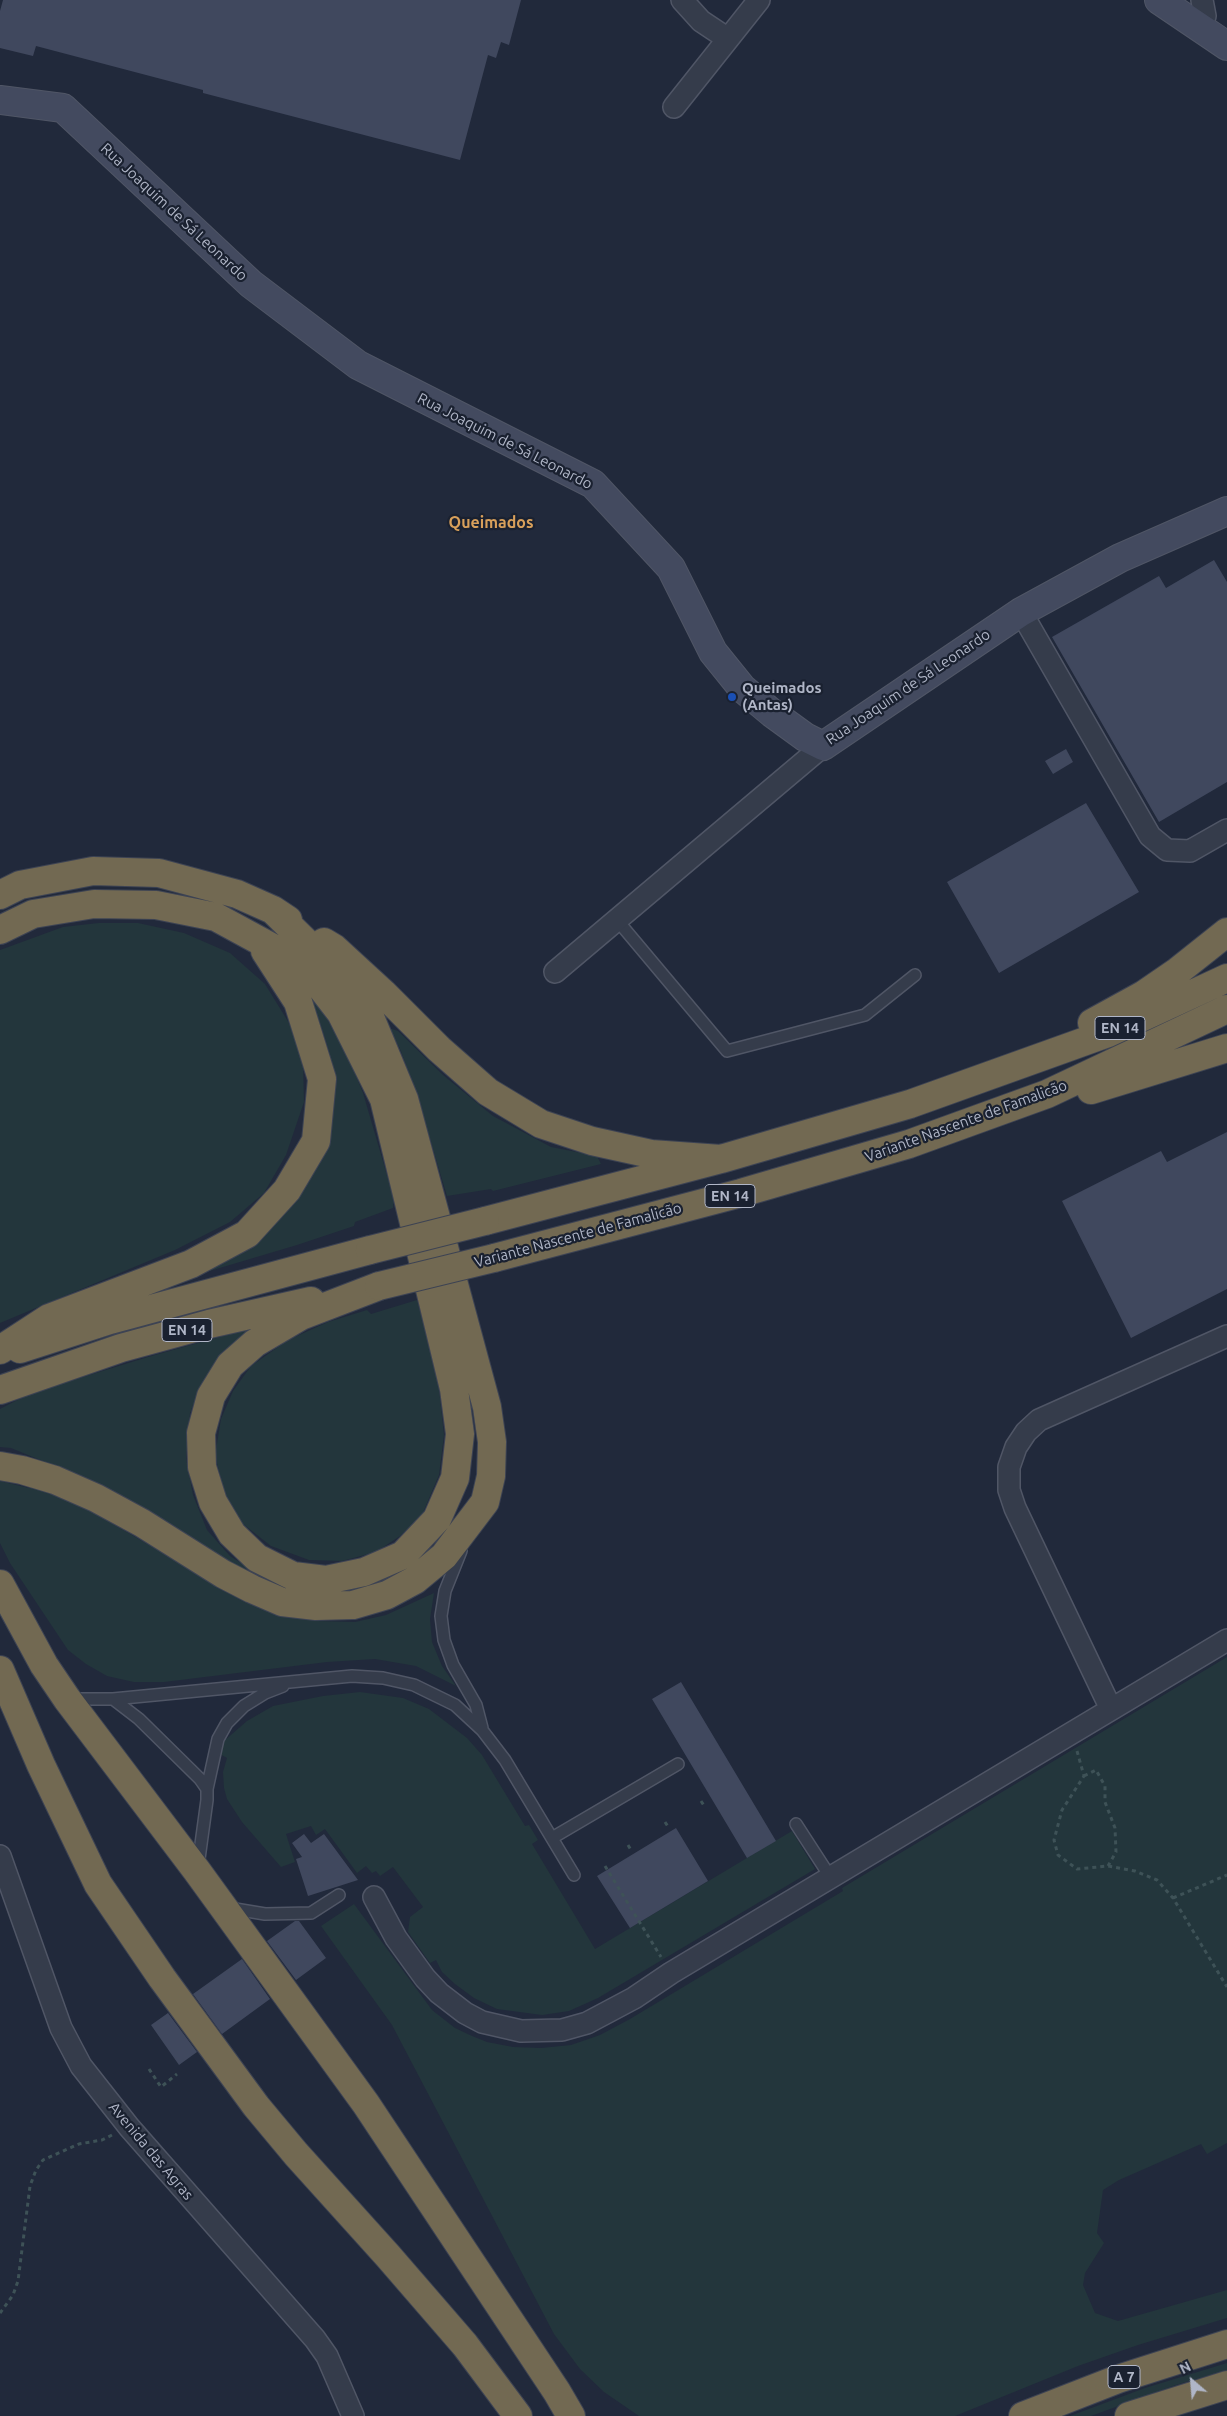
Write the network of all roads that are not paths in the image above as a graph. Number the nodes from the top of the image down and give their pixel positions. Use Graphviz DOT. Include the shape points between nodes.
graph roads {
  1 [pos="682,0"];
  2 [pos="759,0"];
  3 [pos="1159,0"];
  4 [pos="1202,0"];
  5 [pos="1199,27"];
  6 [pos="728,39"];
  7 [pos="1227,46"];
  8 [pos="0,100"];
  9 [pos="674,107"];
  10 [pos="1225,515"];
  11 [pos="1021,612"];
  12 [pos="823,746"];
  13 [pos="1227,830"];
  14 [pos="0,895"];
  15 [pos="273,910"];
  16 [pos="617,920"];
  17 [pos="0,930"];
  18 [pos="1227,932"];
  19 [pos="257,940"];
  20 [pos="555,972"];
  21 [pos="915,975"];
  22 [pos="1227,978"];
  23 [pos="1227,1009"];
  24 [pos="1227,1048"];
  25 [pos="1009,1070"];
  26 [pos="964,1125"];
  27 [pos="721,1159"];
  28 [pos="379,1286"];
  29 [pos="1227,1336"];
  30 [pos="0,1350"];
  31 [pos="0,1355"];
  32 [pos="0,1390"];
  33 [pos="11,1468"];
  34 [pos="485,1502"];
  35 [pos="0,1584"];
  36 [pos="1227,1640"];
  37 [pos="0,1670"];
  38 [pos="299,1680"];
  39 [pos="67,1699"];
  40 [pos="113,1699"];
  41 [pos="1111,1709"];
  42 [pos="482,1730"];
  43 [pos="678,1764"];
  44 [pos="207,1789"];
  45 [pos="796,1824"];
  46 [pos="552,1838"];
  47 [pos="0,1856"];
  48 [pos="198,1871"];
  49 [pos="574,1875"];
  50 [pos="831,1878"];
  51 [pos="339,1895"];
  52 [pos="374,1897"];
  53 [pos="224,1907"];
  54 [pos="1227,2344"];
  55 [pos="1227,2385"];
  56 [pos="558,2392"];
  57 [pos="513,2412"];
  58 [pos="353,2416"];
  59 [pos="571,2416"];
  60 [pos="590,2416"];
  61 [pos="1023,2416"];
  62 [pos="1130,2416"];
  1 -- 6 [label="street" via="701,21"];
  2 -- 6 [label="street"];
  3 -- 5 [label="street"];
  4 -- 5 [label="street" via="1206,16"];
  5 -- 7 [label="street"];
  6 -- 9 [label="street"];
  8 -- 12 [label="street, Rua Joaquim de Sá Leonardo" via="63,108 251,284 358,365 593,484 671,568 713,652 742,688 772,713"];
  10 -- 11 [label="street, Rua Joaquim de Sá Leonardo" via="1120,558"];
  11 -- 12 [label="street, Rua Joaquim de Sá Leonardo"];
  11 -- 13 [label="street" via="1150,836 1168,850 1190,851"];
  12 -- 16 [label="street"];
  14 -- 15 [label="highway" via="20,885 93,871 159,873 237,894"];
  15 -- 27 [label="highway" via="334,948 488,1092 541,1124 592,1141 651,1154"];
  15 -- 34 [label="highway" via="326,964 370,1017 404,1099 487,1407 492,1442 491,1476"];
  16 -- 20 [label="street"];
  16 -- 21 [label="lane" via="727,1051 865,1014"];
  17 -- 19 [label="highway" via="33,914 94,904 156,905 216,917"];
  18 -- 25 [label="highway" via="1143,995"];
  19 -- 28 [label="highway" via="284,954 317,982 341,1013 384,1099 454,1389 460,1434 455,1478 437,1519 403,1555 364,1572 326,1580 293,1576 258,1558 232,1534 213,1502 202,1467 201,1433 211,1396 230,1365 255,1343 301,1316"];
  19 -- 30 [label="highway" via="276,964 298,1002 322,1079 316,1140 287,1190 247,1234 191,1264 49,1318"];
  22 -- 25 [label="highway, EN 14" via="1108,1033"];
  23 -- 26 [label="highway, Variante Nascente de Famalicão / EN 14" via="1047,1094"];
  24 -- 26 [label="highway"];
  25 -- 27 [label="highway, EN 14" via="910,1104"];
  26 -- 28 [label="highway, Variante Nascente de Famalicão / EN 14, bridge" via="797,1178"];
  27 -- 31 [label="highway, EN 14, bridge" via="110,1320"];
  28 -- 32 [label="highway, Variante Nascente de Famalicão / EN 14" via="200,1326 65,1366"];
  29 -- 41 [label="street" via="1039,1420 1016,1447 1009,1467 1015,1508"];
  33 -- 34 [label="highway" via="54,1480 96,1498 252,1589 282,1602 316,1606 353,1605 387,1595 415,1580 444,1556"];
  34 -- 42 [label="lane" via="456,1562 445,1591 441,1616 444,1640 453,1665 476,1705"];
  35 -- 39 [label="highway" via="44,1665"];
  36 -- 41 [label="street"];
  37 -- 57 [label="highway" via="78,1844 110,1903 146,1956 256,2106 447,2323"];
  38 -- 40 [label="lane"];
  38 -- 42 [label="lane" via="367,1676 407,1683 455,1705"];
  38 -- 44 [label="lane" via="265,1693 244,1706 227,1723 218,1739"];
  39 -- 40 [label="lane"];
  39 -- 48 [label="highway"];
  40 -- 44 [label="lane" via="140,1719"];
  41 -- 50 [label="street"];
  42 -- 46 [label="lane" via="505,1760"];
  43 -- 46 [label="lane"];
  44 -- 48 [label="lane"];
  45 -- 50 [label="lane"];
  46 -- 49 [label="lane"];
  47 -- 58 [label="street, Avenida das Agras" via="61,2028 81,2066 129,2127 315,2339 327,2356"];
  48 -- 53 [label="highway"];
  50 -- 52 [label="street" via="634,1998 586,2023 542,2032 499,2027 465,2014 439,1993 396,1938"];
  51 -- 53 [label="lane" via="318,1909 303,1914 265,1914"];
  53 -- 56 [label="highway" via="393,2142"];
  54 -- 61 [label="highway, A 7" via="1134,2373"];
  55 -- 62 [label="highway, A 7"];
  56 -- 59 [label="highway"];
  56 -- 60 [label="highway"];
}
